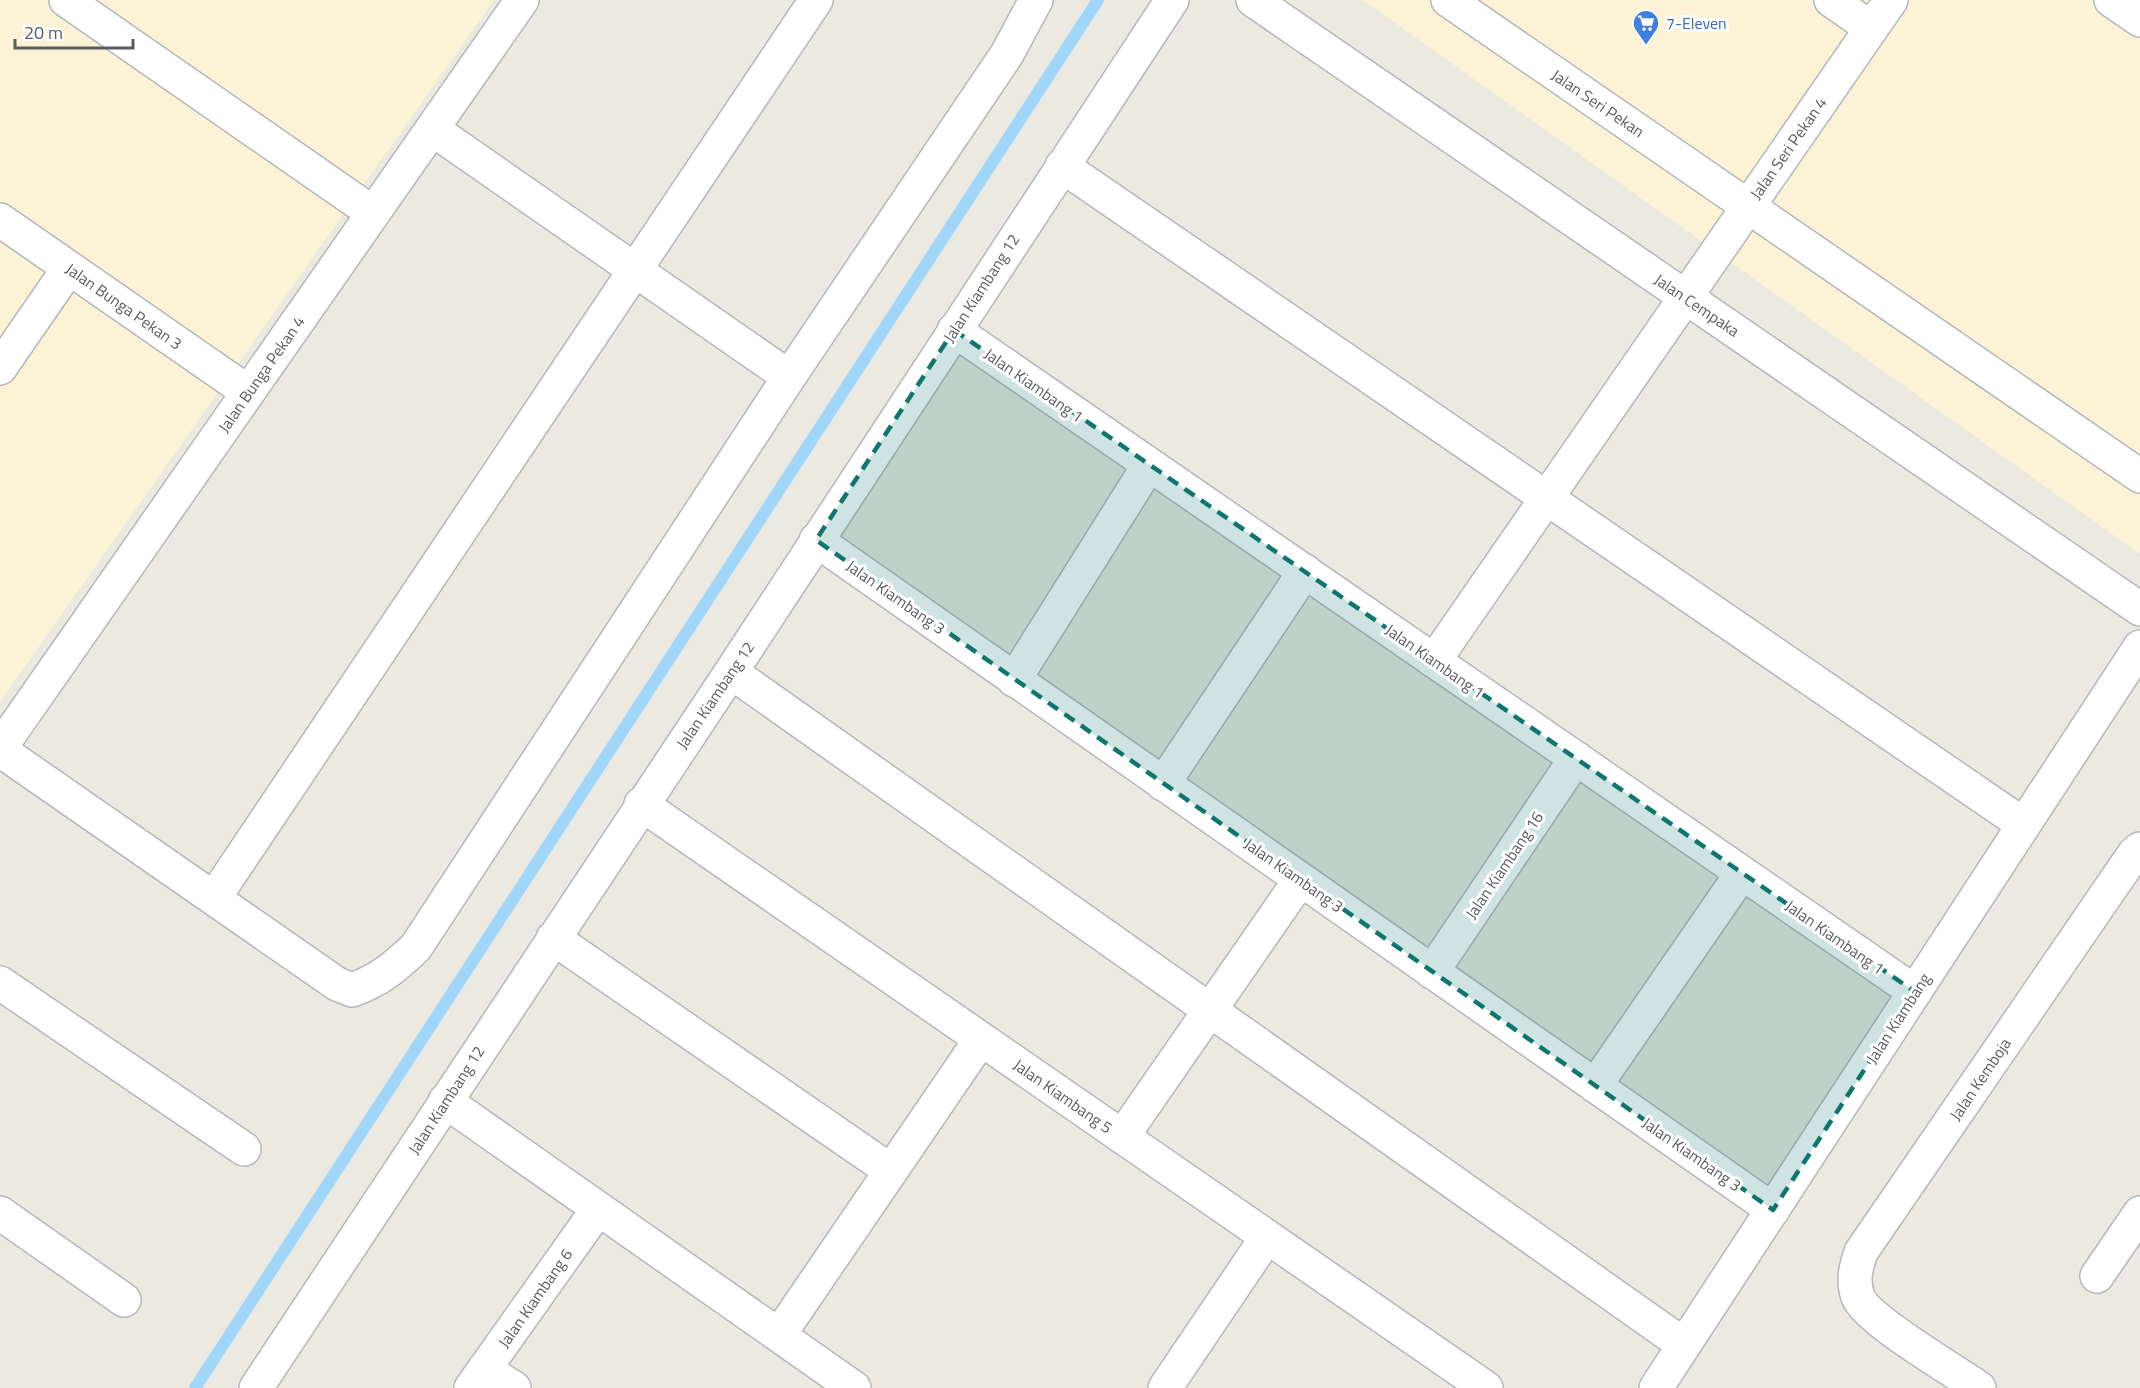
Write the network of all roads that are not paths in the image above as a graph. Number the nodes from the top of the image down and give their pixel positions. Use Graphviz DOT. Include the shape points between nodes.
graph roads {
  1 [pos="66,0"];
  2 [pos="816,0"];
  3 [pos="1036,0"];
  4 [pos="1172,0"];
  5 [pos="1253,0"];
  6 [pos="1448,0"];
  7 [pos="1831,0"];
  8 [pos="1891,0"];
  9 [pos="2111,0"];
  10 [pos="509,5"];
  11 [pos="2140,20"];
  12 [pos="1871,28"];
  13 [pos="432,129"];
  14 [pos="1062,166"];
  15 [pos="1748,206"];
  16 [pos="373,213"];
  17 [pos="0,220"];
  18 [pos="69,268"];
  19 [pos="635,270"];
  20 [pos="1686,297"];
  21 [pos="954,330"];
  22 [pos="0,368"];
  23 [pos="789,377"];
  24 [pos="248,392"];
  25 [pos="1149,465"];
  26 [pos="2140,476"];
  27 [pos="1546,498"];
  28 [pos="816,540"];
  29 [pos="1305,571"];
  30 [pos="2140,609"];
  31 [pos="2140,647"];
  32 [pos="1434,661"];
  33 [pos="731,672"];
  34 [pos="1014,680"];
  35 [pos="0,749"];
  36 [pos="1576,758"];
  37 [pos="1163,784"];
  38 [pos="641,804"];
  39 [pos="2024,825"];
  40 [pos="2140,849"];
  41 [pos="1742,873"];
  42 [pos="1300,880"];
  43 [pos="214,898"];
  44 [pos="553,938"];
  45 [pos="1432,972"];
  46 [pos="0,983"];
  47 [pos="1915,992"];
  48 [pos="1210,1010"];
  49 [pos="981,1039"];
  50 [pos="1595,1086"];
  51 [pos="445,1101"];
  52 [pos="1122,1137"];
  53 [pos="244,1149"];
  54 [pos="891,1171"];
  55 [pos="598,1209"];
  56 [pos="1773,1210"];
  57 [pos="0,1213"];
  58 [pos="2140,1213"];
  59 [pos="1267,1237"];
  60 [pos="2097,1276"];
  61 [pos="124,1300"];
  62 [pos="779,1335"];
  63 [pos="1684,1345"];
  64 [pos="478,1378"];
  65 [pos="256,1388"];
  66 [pos="514,1388"];
  67 [pos="854,1388"];
  68 [pos="1165,1388"];
  69 [pos="1486,1388"];
  70 [pos="1656,1388"];
  71 [pos="1979,1388"];
  1 -- 16 [label="street"];
  2 -- 19 [label="street"];
  3 -- 23 [label="street" via="1007,54"];
  4 -- 14 [label="street, Jalan Kiambang 12"];
  5 -- 20 [label="street, Jalan Cempaka"];
  6 -- 15 [label="street, Jalan Seri Pekan"];
  7 -- 12 [label="street"];
  8 -- 12 [label="street, Jalan Seri Pekan 4"];
  9 -- 11 [label="street"];
  10 -- 13 [label="street, Jalan Bunga Pekan 4"];
  12 -- 15 [label="street, Jalan Seri Pekan 4"];
  13 -- 16 [label="street, Jalan Bunga Pekan 4"];
  13 -- 19 [label="street"];
  14 -- 21 [label="street, Jalan Kiambang 12"];
  14 -- 27 [label="street"];
  15 -- 20 [label="street, Jalan Seri Pekan 4"];
  15 -- 26 [label="street, Jalan Seri Pekan"];
  16 -- 24 [label="street, Jalan Bunga Pekan 4"];
  17 -- 18 [label="street, Jalan Bunga Pekan 3"];
  18 -- 22 [label="street"];
  18 -- 24 [label="street, Jalan Bunga Pekan 3"];
  19 -- 23 [label="street"];
  19 -- 43 [label="street"];
  20 -- 27 [label="street, Jalan Seri Pekan 4"];
  20 -- 30 [label="street, Jalan Cempaka"];
  21 -- 25 [label="street, Jalan Kiambang 1"];
  21 -- 28 [label="street, Jalan Kiambang 12"];
  23 -- 43 [label="street" via="416,947 396,967 374,982 352,990 337,984"];
  24 -- 35 [label="street, Jalan Bunga Pekan 4"];
  25 -- 29 [label="street, Jalan Kiambang 1"];
  25 -- 34 [label="street"];
  27 -- 32 [label="street, Jalan Seri Pekan 4"];
  27 -- 39 [label="street"];
  28 -- 33 [label="street, Jalan Kiambang 12"];
  28 -- 34 [label="street, Jalan Kiambang 3"];
  29 -- 32 [label="street, Jalan Kiambang 1"];
  29 -- 37 [label="street"];
  31 -- 39 [label="street, Jalan Kiambang"];
  32 -- 36 [label="street, Jalan Kiambang 1"];
  33 -- 38 [label="street, Jalan Kiambang 12"];
  33 -- 48 [label="street"];
  34 -- 37 [label="street, Jalan Kiambang 3"];
  35 -- 43 [label="street"];
  36 -- 41 [label="street, Jalan Kiambang 1"];
  36 -- 45 [label="street, Jalan Kiambang 16"];
  37 -- 42 [label="street, Jalan Kiambang 3"];
  38 -- 44 [label="street, Jalan Kiambang 12"];
  38 -- 49 [label="street, Jalan Kiambang 5"];
  39 -- 47 [label="street, Jalan Kiambang"];
  40 -- 71 [label="street, Jalan Kemboja" via="1861,1252 1854,1272 1858,1298 1874,1317"];
  41 -- 47 [label="street, Jalan Kiambang 1"];
  41 -- 50 [label="street"];
  42 -- 45 [label="street, Jalan Kiambang 3"];
  42 -- 48 [label="street"];
  44 -- 51 [label="street, Jalan Kiambang 12"];
  44 -- 54 [label="street"];
  45 -- 50 [label="street, Jalan Kiambang 3"];
  46 -- 53 [label="street"];
  47 -- 56 [label="street, Jalan Kiambang"];
  48 -- 52 [label="street"];
  48 -- 63 [label="street"];
  49 -- 52 [label="street, Jalan Kiambang 5"];
  49 -- 54 [label="street"];
  50 -- 56 [label="street, Jalan Kiambang 3"];
  51 -- 55 [label="street"];
  51 -- 65 [label="street, Jalan Kiambang 12"];
  52 -- 59 [label="street, Jalan Kiambang 5"];
  54 -- 62 [label="street"];
  55 -- 62 [label="street"];
  55 -- 64 [label="street, Jalan Kiambang 6"];
  56 -- 63 [label="street, Jalan Kiambang"];
  57 -- 61 [label="street"];
  58 -- 60 [label="street"];
  59 -- 68 [label="street"];
  59 -- 69 [label="street, Jalan Kiambang 5"];
  62 -- 67 [label="street"];
  63 -- 70 [label="street, Jalan Kiambang"];
  64 -- 66 [label="street"];
}
